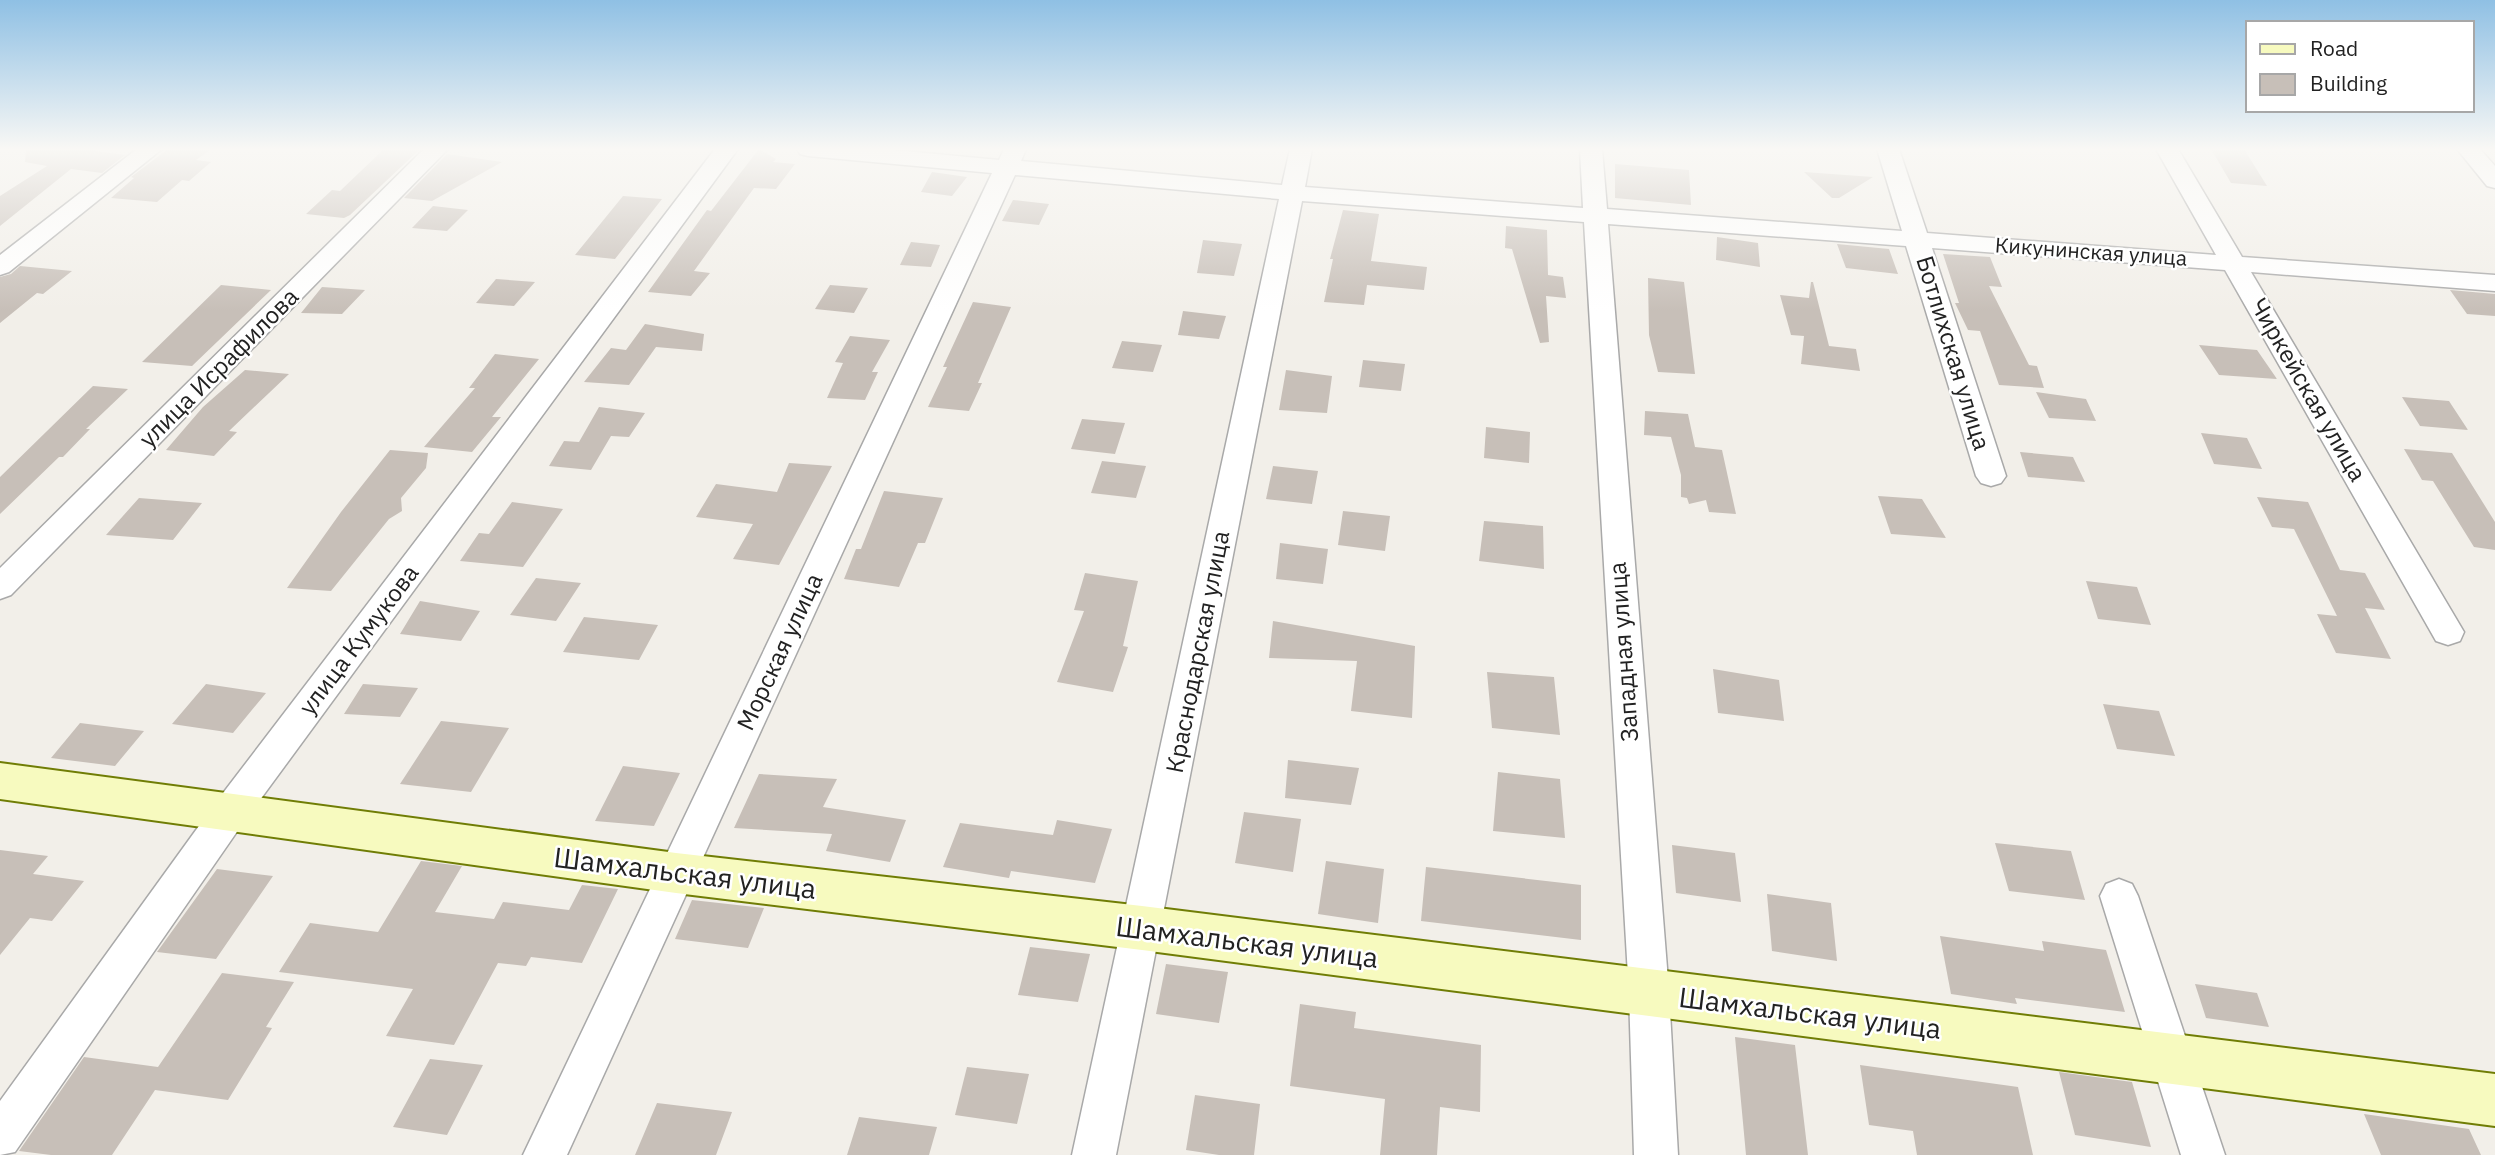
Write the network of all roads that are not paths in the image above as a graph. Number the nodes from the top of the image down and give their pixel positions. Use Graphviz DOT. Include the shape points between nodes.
graph roads {
  1 [pos="82,203"];
  2 [pos="383,203"];
  3 [pos="687,203"];
  4 [pos="990,203"];
  5 [pos="1289,203"];
  6 [pos="1421,203"];
  7 [pos="1593,203"];
  8 [pos="1906,203"];
  9 [pos="2199,203"];
  10 [pos="1594,216"];
  11 [pos="1918,239"];
  12 [pos="2235,263"];
  13 [pos="0,267"];
  14 [pos="2495,283"];
  15 [pos="1991,476"];
  16 [pos="0,587"];
  17 [pos="2448,632"];
  18 [pos="0,781"];
  19 [pos="230,812"];
  20 [pos="676,873"];
  21 [pos="2119,896"];
  22 [pos="1142,928"];
  23 [pos="1648,993"];
  24 [pos="2173,1059"];
  25 [pos="2495,1100"];
  26 [pos="0,1137"];
  27 [pos="545,1155"];
  28 [pos="1094,1155"];
  29 [pos="1656,1155"];
  30 [pos="2203,1155"];
  1 -- 13 [label="street"];
  2 -- 16 [label="street, улица Исрафилова"];
  3 -- 19 [label="street, улица Кумукова"];
  4 -- 20 [label="street, Морская улица"];
  5 -- 22 [label="street, Краснодарская улица"];
  6 -- 10 [label="street, Кикунинская улица"];
  7 -- 10 [label="street, Западная улица"];
  8 -- 11 [label="street, Ботлихская улица"];
  9 -- 12 [label="street, Чиркейская улица"];
  10 -- 11 [label="street, Кикунинская улица"];
  10 -- 23 [label="street, Западная улица"];
  11 -- 12 [label="street, Кикунинская улица"];
  11 -- 15 [label="street, Ботлихская улица"];
  12 -- 14 [label="street, Кикунинская улица"];
  12 -- 17 [label="street, Чиркейская улица"];
  18 -- 19 [label="street, Шамхальская улица"];
  19 -- 20 [label="street, Шамхальская улица"];
  19 -- 26 [label="street, улица Кумукова"];
  20 -- 22 [label="street, Шамхальская улица"];
  20 -- 27 [label="street, Морская улица"];
  21 -- 24 [label="street"];
  22 -- 23 [label="street, Шамхальская улица"];
  22 -- 28 [label="street, Краснодарская улица"];
  23 -- 24 [label="street, Шамхальская улица"];
  23 -- 29 [label="street, Западная улица"];
  24 -- 25 [label="street, Шамхальская улица"];
  24 -- 30 [label="street"];
}
